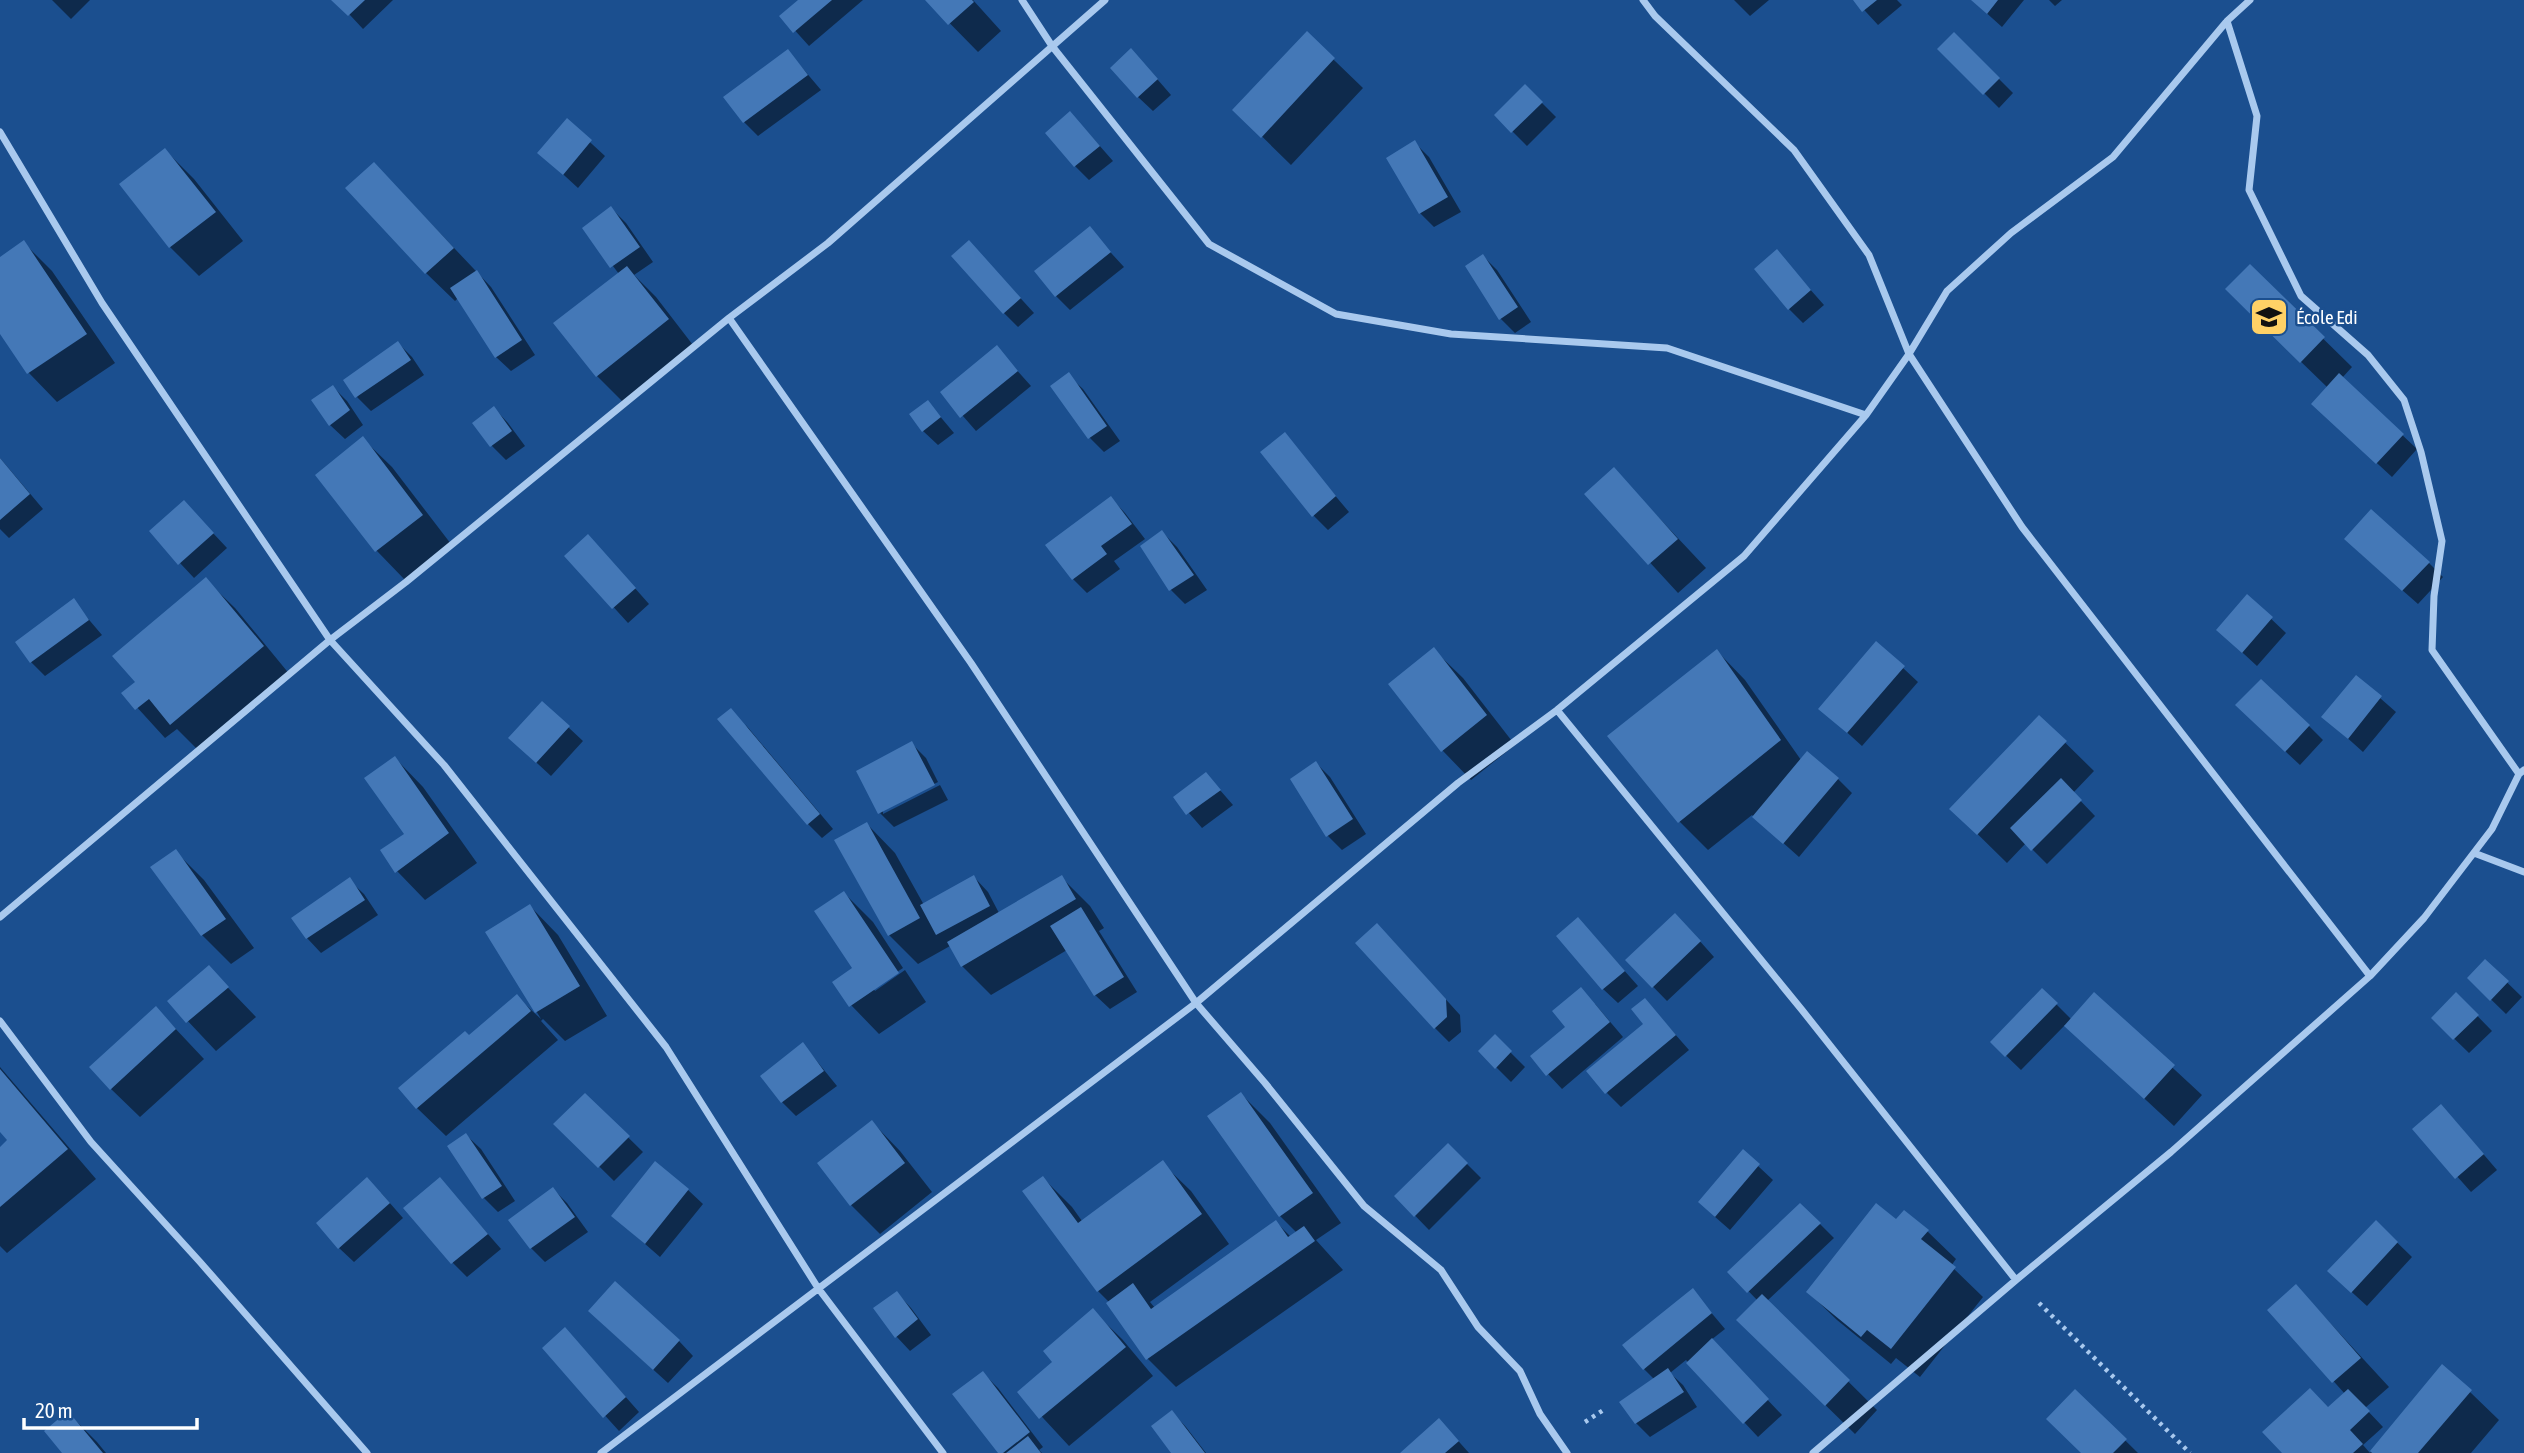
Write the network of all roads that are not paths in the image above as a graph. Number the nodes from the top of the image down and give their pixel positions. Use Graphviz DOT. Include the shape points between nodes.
graph roads {
  1 [pos="1022,0"];
  2 [pos="1105,0"];
  3 [pos="1643,0"];
  4 [pos="2250,0"];
  5 [pos="2227,21"];
  6 [pos="1052,46"];
  7 [pos="0,132"];
  8 [pos="729,318"];
  9 [pos="1909,354"];
  10 [pos="1866,415"];
  11 [pos="330,640"];
  12 [pos="1557,710"];
  13 [pos="2521,772"];
  14 [pos="2473,853"];
  15 [pos="2524,872"];
  16 [pos="0,917"];
  17 [pos="2370,976"];
  18 [pos="1196,1003"];
  19 [pos="0,1021"];
  20 [pos="2015,1280"];
  21 [pos="818,1288"];
  22 [pos="368,1453"];
  23 [pos="601,1453"];
  24 [pos="943,1453"];
  25 [pos="1567,1453"];
  26 [pos="1813,1453"];
  1 -- 6 [label="street"];
  2 -- 6 [label="street"];
  3 -- 9 [label="street" via="1794,150 1869,255"];
  4 -- 5 [label="street"];
  5 -- 9 [label="street" via="2113,157 2011,233 1947,290"];
  5 -- 13 [label="street" via="2257,116 2249,190 2301,296 2368,355 2404,400 2442,541 2432,650"];
  6 -- 8 [label="street" via="828,243"];
  6 -- 10 [label="street" via="1209,244 1336,314 1451,334 1667,348"];
  7 -- 11 [label="street" via="102,303"];
  8 -- 11 [label="street"];
  8 -- 18 [label="street" via="971,663"];
  9 -- 10 [label="street"];
  9 -- 17 [label="street" via="2022,527"];
  10 -- 12 [label="street" via="1744,556"];
  11 -- 16 [label="street"];
  11 -- 21 [label="street" via="444,765 666,1047"];
  12 -- 18 [label="street" via="1458,783"];
  12 -- 20 [label="street"];
  13 -- 14 [label="street"];
  14 -- 15 [label="street"];
  14 -- 17 [label="street" via="2424,918"];
  17 -- 20 [label="street" via="2171,1153"];
  18 -- 21 [label="street"];
  18 -- 25 [label="street" via="1363,1206 1441,1269 1478,1327 1520,1371 1540,1414"];
  19 -- 22 [label="street" via="91,1142"];
  20 -- 26 [label="street"];
  21 -- 23 [label="street"];
  21 -- 24 [label="street"];
}
